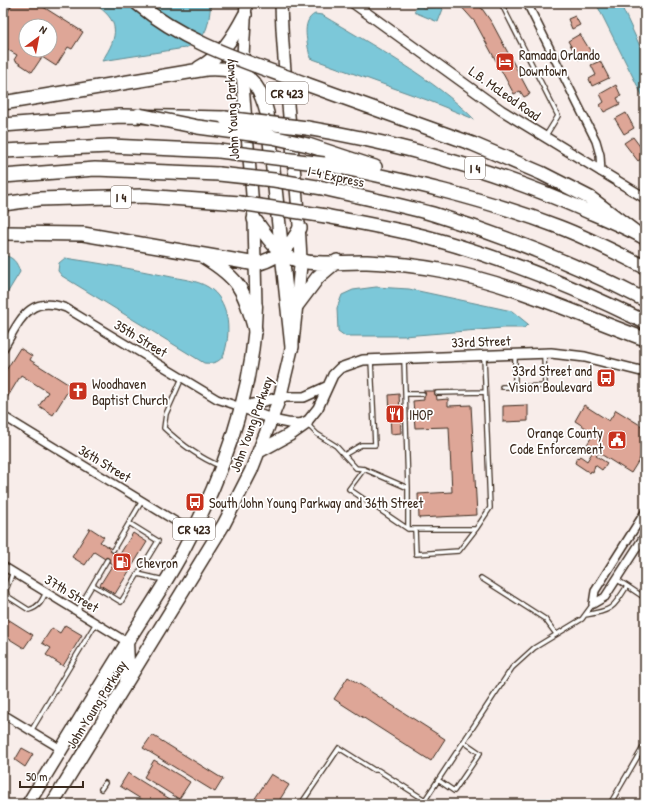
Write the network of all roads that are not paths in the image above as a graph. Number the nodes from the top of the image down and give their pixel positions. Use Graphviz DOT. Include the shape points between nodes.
graph roads {
  1 [pos="137,3"];
  2 [pos="288,3"];
  3 [pos="353,3"];
  4 [pos="501,3"];
  5 [pos="527,3"];
  6 [pos="281,8"];
  7 [pos="246,9"];
  8 [pos="190,72"];
  9 [pos="242,73"];
  10 [pos="3,103"];
  11 [pos="139,115"];
  12 [pos="3,125"];
  13 [pos="545,137"];
  14 [pos="3,151"];
  15 [pos="601,172"];
  16 [pos="3,176"];
  17 [pos="436,188"];
  18 [pos="645,198"];
  19 [pos="3,204"];
  20 [pos="254,219"];
  21 [pos="300,228"];
  22 [pos="3,233"];
  23 [pos="640,235"];
  24 [pos="197,253"];
  25 [pos="281,253"];
  26 [pos="301,261"];
  27 [pos="337,261"];
  28 [pos="256,264"];
  29 [pos="645,267"];
  30 [pos="645,300"];
  31 [pos="297,305"];
  32 [pos="256,306"];
  33 [pos="645,322"];
  34 [pos="255,330"];
  35 [pos="645,339"];
  36 [pos="292,347"];
  37 [pos="3,349"];
  38 [pos="544,353"];
  39 [pos="514,354"];
  40 [pos="484,355"];
  41 [pos="404,358"];
  42 [pos="371,360"];
  43 [pos="645,372"];
  44 [pos="182,378"];
  45 [pos="326,387"];
  46 [pos="502,387"];
  47 [pos="515,387"];
  48 [pos="485,392"];
  49 [pos="437,393"];
  50 [pos="405,394"];
  51 [pos="423,394"];
  52 [pos="280,397"];
  53 [pos="241,406"];
  54 [pos="3,416"];
  55 [pos="272,418"];
  56 [pos="306,423"];
  57 [pos="260,451"];
  58 [pos="344,455"];
  59 [pos="221,467"];
  60 [pos="364,469"];
  61 [pos="408,488"];
  62 [pos="142,501"];
  63 [pos="645,512"];
  64 [pos="129,523"];
  65 [pos="408,529"];
  66 [pos="415,529"];
  67 [pos="476,529"];
  68 [pos="193,532"];
  69 [pos="645,535"];
  70 [pos="113,550"];
  71 [pos="107,560"];
  72 [pos="3,566"];
  73 [pos="13,572"];
  74 [pos="138,574"];
  75 [pos="481,578"];
  76 [pos="616,579"];
  77 [pos="165,580"];
  78 [pos="93,585"];
  79 [pos="627,586"];
  80 [pos="46,592"];
  81 [pos="645,598"];
  82 [pos="594,604"];
  83 [pos="77,611"];
  84 [pos="585,615"];
  85 [pos="96,623"];
  86 [pos="556,634"];
  87 [pos="127,642"];
  88 [pos="125,685"];
  89 [pos="3,714"];
  90 [pos="31,731"];
  91 [pos="464,742"];
  92 [pos="645,744"];
  93 [pos="61,750"];
  94 [pos="438,780"];
  95 [pos="104,783"];
  96 [pos="101,789"];
  97 [pos="28,804"];
  98 [pos="52,804"];
  99 [pos="301,804"];
  100 [pos="610,804"];
  1 -- 23 [label="highway, bridge" via="173,28 201,43 473,144 541,173 590,198"];
  2 -- 6 [label="main road"];
  3 -- 13 [label="street, L.B. McLeod Road" via="500,110"];
  4 -- 13 [label="lane" via="558,116"];
  5 -- 15 [label="street" via="596,141"];
  6 -- 21 [label="main road, John Young Parkway / CR 423"];
  7 -- 8 [label="highway" via="224,50"];
  7 -- 9 [label="main road, John Young Parkway / CR 423"];
  8 -- 9 [label="highway" via="219,68"];
  8 -- 10 [label="highway"];
  9 -- 20 [label="main road, John Young Parkway / CR 423"];
  9 -- 25 [label="highway" via="258,88 267,113"];
  11 -- 12 [label="highway, I 4"];
  11 -- 17 [label="highway, bridge" via="308,145"];
  11 -- 23 [label="highway, I 4, bridge" via="225,118 307,128 372,141 469,166 532,188"];
  13 -- 15 [label="street, L.B. McLeod Road"];
  14 -- 17 [label="highway, I-4 Express, bridge" via="110,146 219,151 324,164"];
  15 -- 18 [label="street, L.B. McLeod Road"];
  16 -- 30 [label="highway, I-4 Express, bridge" via="95,169 219,174 323,188 432,214 487,231 616,285"];
  17 -- 29 [label="highway, I-4 Express" via="506,208 560,228"];
  19 -- 33 [label="highway, I 4, bridge" via="39,199 143,196 240,203 326,216 430,238 518,266"];
  20 -- 25 [label="highway"];
  20 -- 28 [label="main road, John Young Parkway / CR 423"];
  21 -- 25 [label="highway" via="295,238"];
  21 -- 26 [label="main road, John Young Parkway / CR 423"];
  22 -- 24 [label="highway" via="83,234"];
  24 -- 28 [label="highway"];
  24 -- 34 [label="highway" via="219,266 238,284 246,297"];
  25 -- 26 [label="highway"];
  25 -- 28 [label="highway"];
  25 -- 36 [label="highway"];
  26 -- 27 [label="highway"];
  26 -- 31 [label="highway, John Young Parkway / CR 423"];
  27 -- 31 [label="highway" via="318,277"];
  27 -- 35 [label="highway" via="409,265 480,279"];
  28 -- 32 [label="main road, John Young Parkway / CR 423"];
  31 -- 36 [label="highway, John Young Parkway / CR 423"];
  32 -- 34 [label="highway, John Young Parkway / CR 423"];
  34 -- 53 [label="highway, John Young Parkway / CR 423"];
  36 -- 52 [label="highway, John Young Parkway / CR 423"];
  37 -- 44 [label="street, 35th Street" via="26,312 42,303 55,304 66,308"];
  38 -- 39 [label="street, 33rd Street"];
  38 -- 43 [label="street, 33rd Street" via="585,357"];
  38 -- 47 [label="lane" via="545,386"];
  39 -- 40 [label="street, 33rd Street"];
  39 -- 47 [label="lane"];
  40 -- 41 [label="street, 33rd Street"];
  40 -- 48 [label="lane"];
  41 -- 42 [label="street, 33rd Street"];
  41 -- 50 [label="lane"];
  42 -- 45 [label="street, 33rd Street" via="340,368"];
  42 -- 58 [label="lane" via="375,445 361,445"];
  44 -- 53 [label="street, 35th Street" via="217,399"];
  44 -- 59 [label="lane" via="166,414 164,428 175,439"];
  45 -- 52 [label="street" via="304,397"];
  45 -- 56 [label="street, 33rd Street" via="318,408"];
  46 -- 47 [label="lane"];
  48 -- 49 [label="lane"];
  48 -- 67 [label="lane" via="490,508"];
  50 -- 51 [label="lane"];
  50 -- 61 [label="lane"];
  52 -- 53 [label="street"];
  52 -- 55 [label="highway, John Young Parkway / CR 423"];
  53 -- 55 [label="street"];
  53 -- 59 [label="highway, John Young Parkway / CR 423"];
  54 -- 62 [label="street, 36th Street"];
  55 -- 56 [label="street" via="286,423"];
  55 -- 57 [label="highway, John Young Parkway / CR 423"];
  56 -- 57 [label="highway"];
  56 -- 58 [label="lane"];
  57 -- 88 [label="highway, John Young Parkway / CR 423" via="224,524"];
  58 -- 60 [label="lane" via="356,468"];
  59 -- 68 [label="highway, John Young Parkway / CR 423"];
  60 -- 61 [label="lane"];
  60 -- 65 [label="lane" via="349,489"];
  61 -- 65 [label="lane"];
  62 -- 64 [label="lane"];
  62 -- 68 [label="street, 36th Street"];
  63 -- 82 [label="street" via="594,591"];
  64 -- 70 [label="lane"];
  64 -- 74 [label="lane" via="158,541"];
  65 -- 66 [label="lane"];
  66 -- 67 [label="lane"];
  66 -- 67 [label="lane" via="416,554 459,551"];
  68 -- 77 [label="highway, John Young Parkway / CR 423"];
  69 -- 76 [label="street"];
  71 -- 78 [label="lane"];
  72 -- 73 [label="street, 37th Street"];
  73 -- 80 [label="street, 37th Street"];
  73 -- 80 [label="lane" via="6,590 7,596 29,610 41,602"];
  74 -- 77 [label="lane"];
  74 -- 78 [label="lane" via="121,602"];
  75 -- 86 [label="lane" via="545,619"];
  76 -- 79 [label="lane"];
  76 -- 82 [label="street" via="605,597"];
  77 -- 87 [label="highway, John Young Parkway / CR 423"];
  78 -- 83 [label="lane"];
  79 -- 81 [label="lane"];
  79 -- 84 [label="lane" via="615,606 607,611"];
  80 -- 83 [label="street, 37th Street"];
  82 -- 84 [label="lane"];
  83 -- 85 [label="street, 37th Street"];
  84 -- 86 [label="lane"];
  85 -- 87 [label="street, 37th Street"];
  85 -- 90 [label="lane"];
  86 -- 91 [label="lane" via="529,652 512,668"];
  87 -- 88 [label="highway"];
  87 -- 93 [label="highway, John Young Parkway / CR 423"];
  88 -- 98 [label="highway, John Young Parkway / CR 423"];
  89 -- 90 [label="street"];
  90 -- 93 [label="street"];
  91 -- 94 [label="lane"];
  91 -- 94 [label="lane" via="480,753 454,791"];
  92 -- 100 [label="lane"];
  93 -- 97 [label="highway, John Young Parkway / CR 423"];
  94 -- 99 [label="lane" via="425,800 339,748"];
  95 -- 96 [label="lane"];
}
